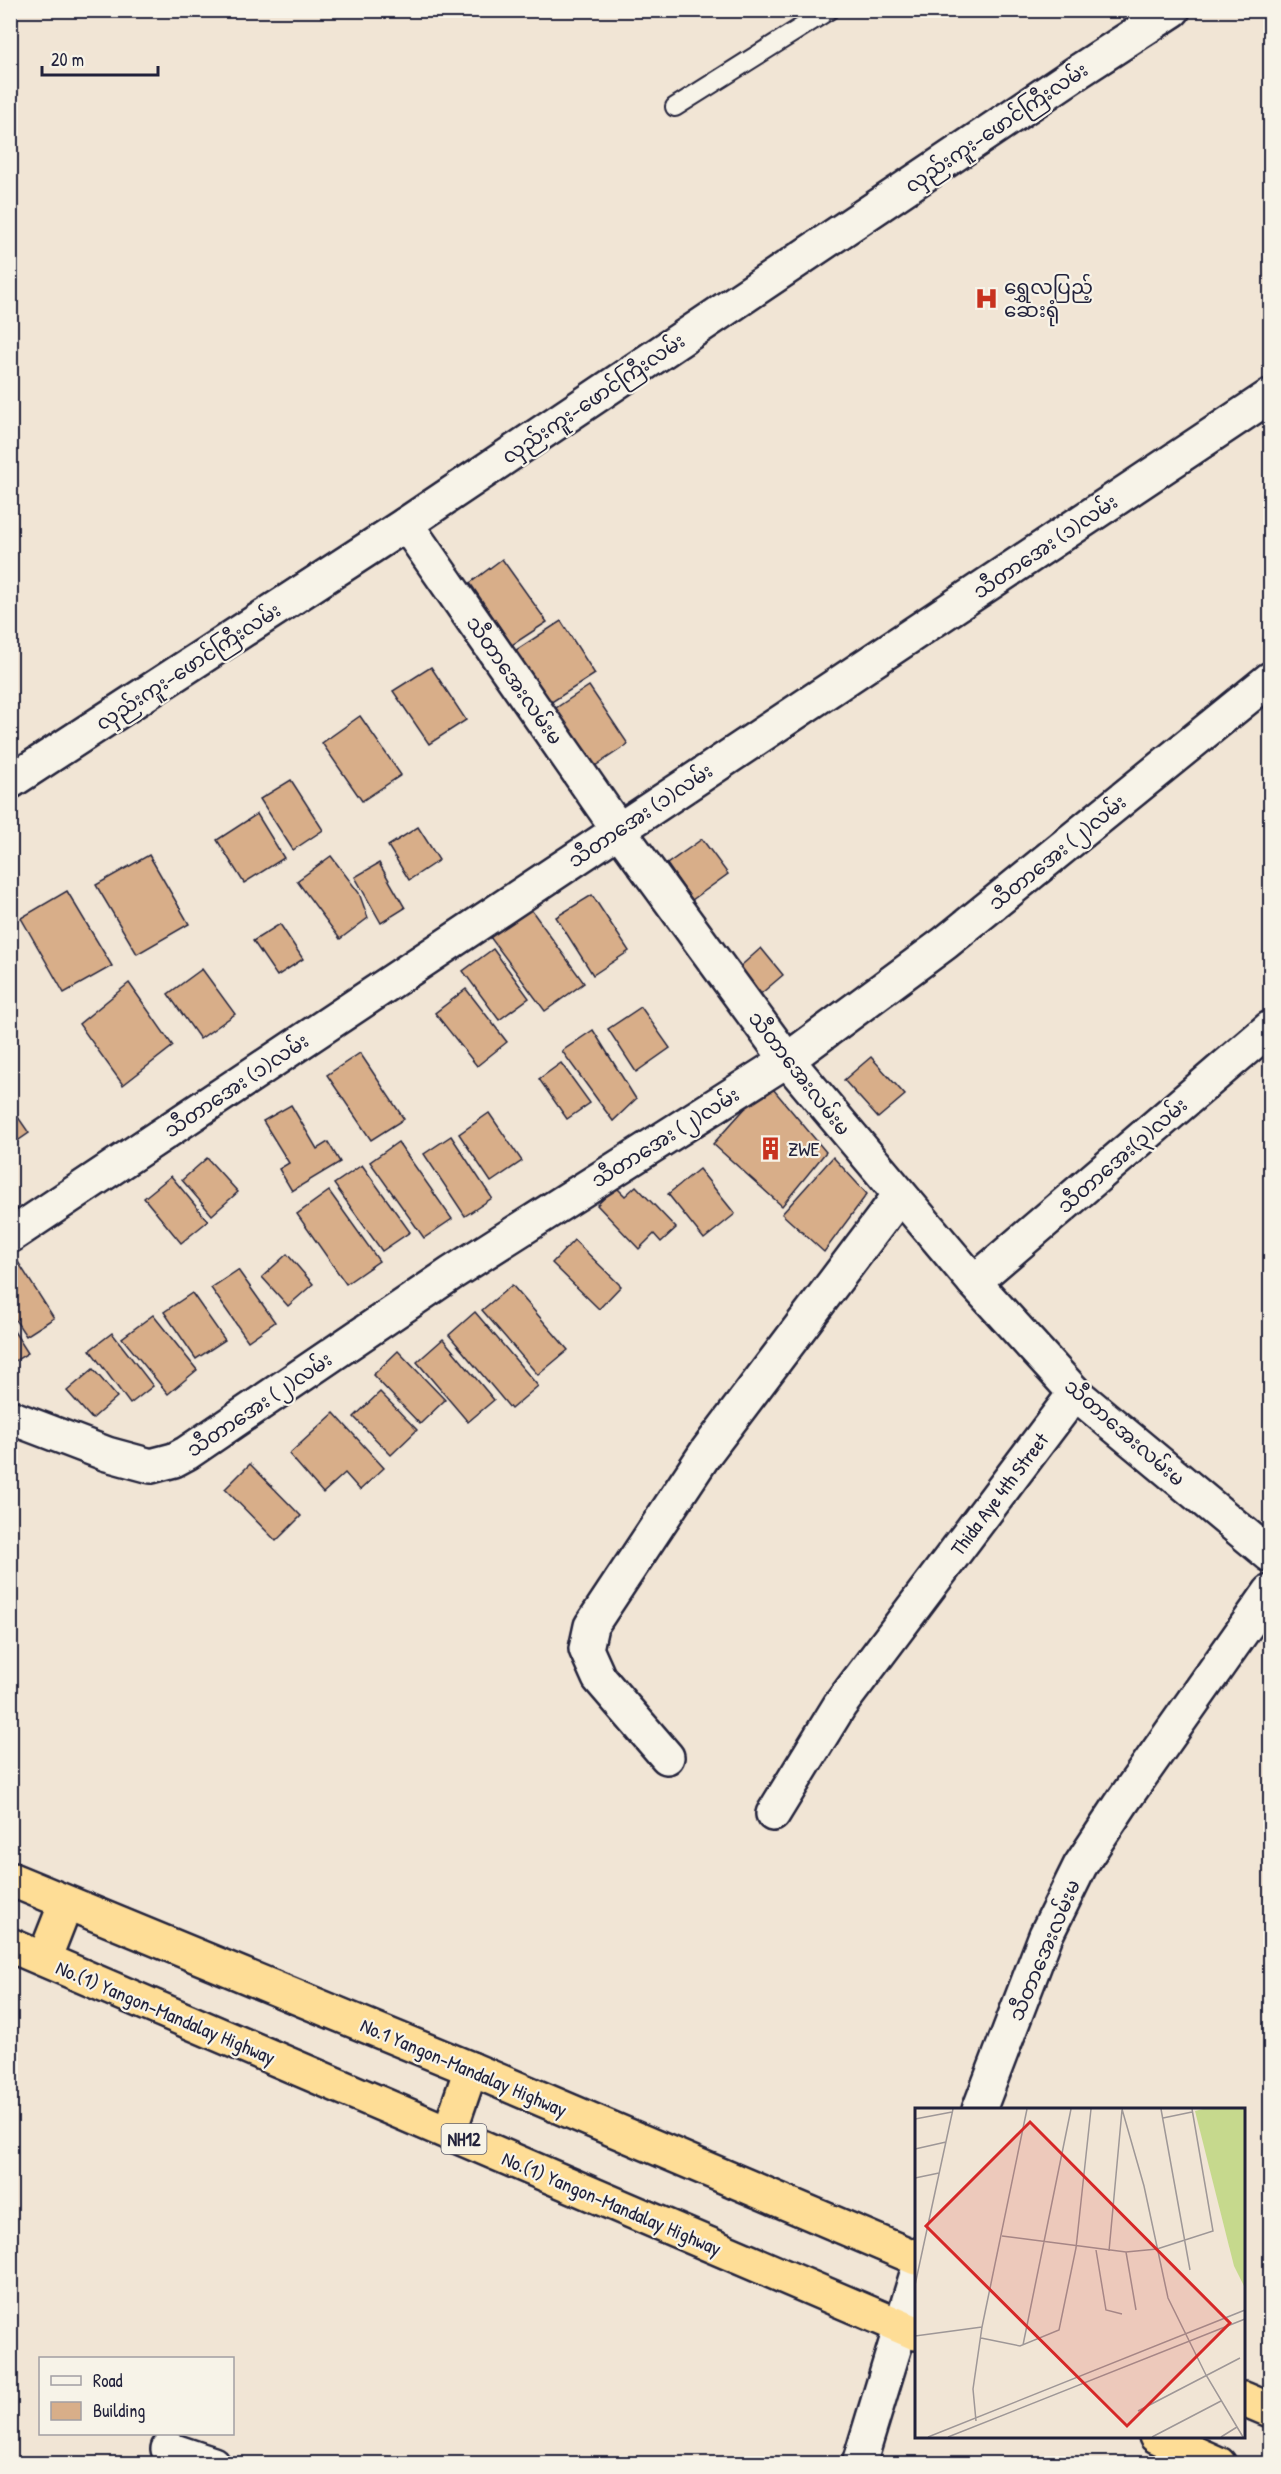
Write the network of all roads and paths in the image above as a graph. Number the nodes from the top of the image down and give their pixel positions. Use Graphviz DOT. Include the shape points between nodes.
graph roads {
  1 [pos="829,10"];
  2 [pos="1173,10"];
  3 [pos="675,107"];
  4 [pos="1270,396"];
  5 [pos="406,524"];
  6 [pos="1270,679"];
  7 [pos="10,782"];
  8 [pos="618,829"];
  9 [pos="1270,1028"];
  10 [pos="787,1060"];
  11 [pos="900,1195"];
  12 [pos="10,1236"];
  13 [pos="974,1282"];
  14 [pos="1075,1393"];
  15 [pos="10,1417"];
  16 [pos="1270,1555"];
  17 [pos="1270,1592"];
  18 [pos="667,1757"];
  19 [pos="773,1814"];
  20 [pos="10,1879"];
  21 [pos="66,1903"];
  22 [pos="10,1945"];
  23 [pos="44,1959"];
  24 [pos="471,2069"];
  25 [pos="979,2108"];
  26 [pos="449,2133"];
  27 [pos="915,2258"];
  28 [pos="915,2285"];
  29 [pos="909,2330"];
  30 [pos="1245,2399"];
  31 [pos="1270,2410"];
  32 [pos="1161,2438"];
  33 [pos="168,2449"];
  34 [pos="213,2463"];
  35 [pos="859,2463"];
  36 [pos="1219,2463"];
  1 -- 3 [label="lane"];
  2 -- 5 [label="street, လှည်းကူး−ဖောင်ကြီးလမ်း"];
  4 -- 8 [label="street, သီတာအေး (၁)လမ်း"];
  5 -- 7 [label="street, လှည်းကူး−ဖောင်ကြီးလမ်း"];
  5 -- 8 [label="street, သီတာအေးလမ်းမ"];
  6 -- 10 [label="street, သီတာအေး (၂)လမ်း" via="945,943"];
  8 -- 10 [label="street, သီတာအေးလမ်းမ"];
  8 -- 12 [label="street, သီတာအေး (၁)လမ်း"];
  9 -- 13 [label="street, သီတာအေး(၃)လမ်း"];
  10 -- 11 [label="street, သီတာအေးလမ်းမ"];
  10 -- 15 [label="street, သီတာအေး (၂)လမ်း" via="452,1272 174,1460 151,1466 107,1454"];
  11 -- 13 [label="street, သီတာအေးလမ်းမ"];
  11 -- 18 [label="street" via="707,1451 591,1626 586,1649 599,1678"];
  13 -- 14 [label="street, သီတာအေးလမ်းမ"];
  14 -- 16 [label="street, သီတာအေးလမ်းမ"];
  14 -- 19 [label="street, Thida Aye 4th Street" via="840,1705"];
  17 -- 25 [label="street, သီတာအေးလမ်းမ" via="1080,1866 1046,1935"];
  20 -- 21 [label="highway, No.1 Yangon-Mandalay Highway"];
  21 -- 23 [label="highway"];
  21 -- 24 [label="highway, No.1 Yangon-Mandalay Highway"];
  22 -- 23 [label="highway, No.(1) Yangon-Mandalay Highway / NH12"];
  23 -- 26 [label="highway, No.(1) Yangon-Mandalay Highway / NH12"];
  24 -- 26 [label="highway"];
  24 -- 27 [label="highway, No.1 Yangon-Mandalay Highway"];
  26 -- 29 [label="highway, No.(1) Yangon-Mandalay Highway / NH12"];
  28 -- 29 [label="street"];
  29 -- 35 [label="street"];
  30 -- 31 [label="highway"];
  32 -- 36 [label="highway"];
  33 -- 34 [label="street"];
}
